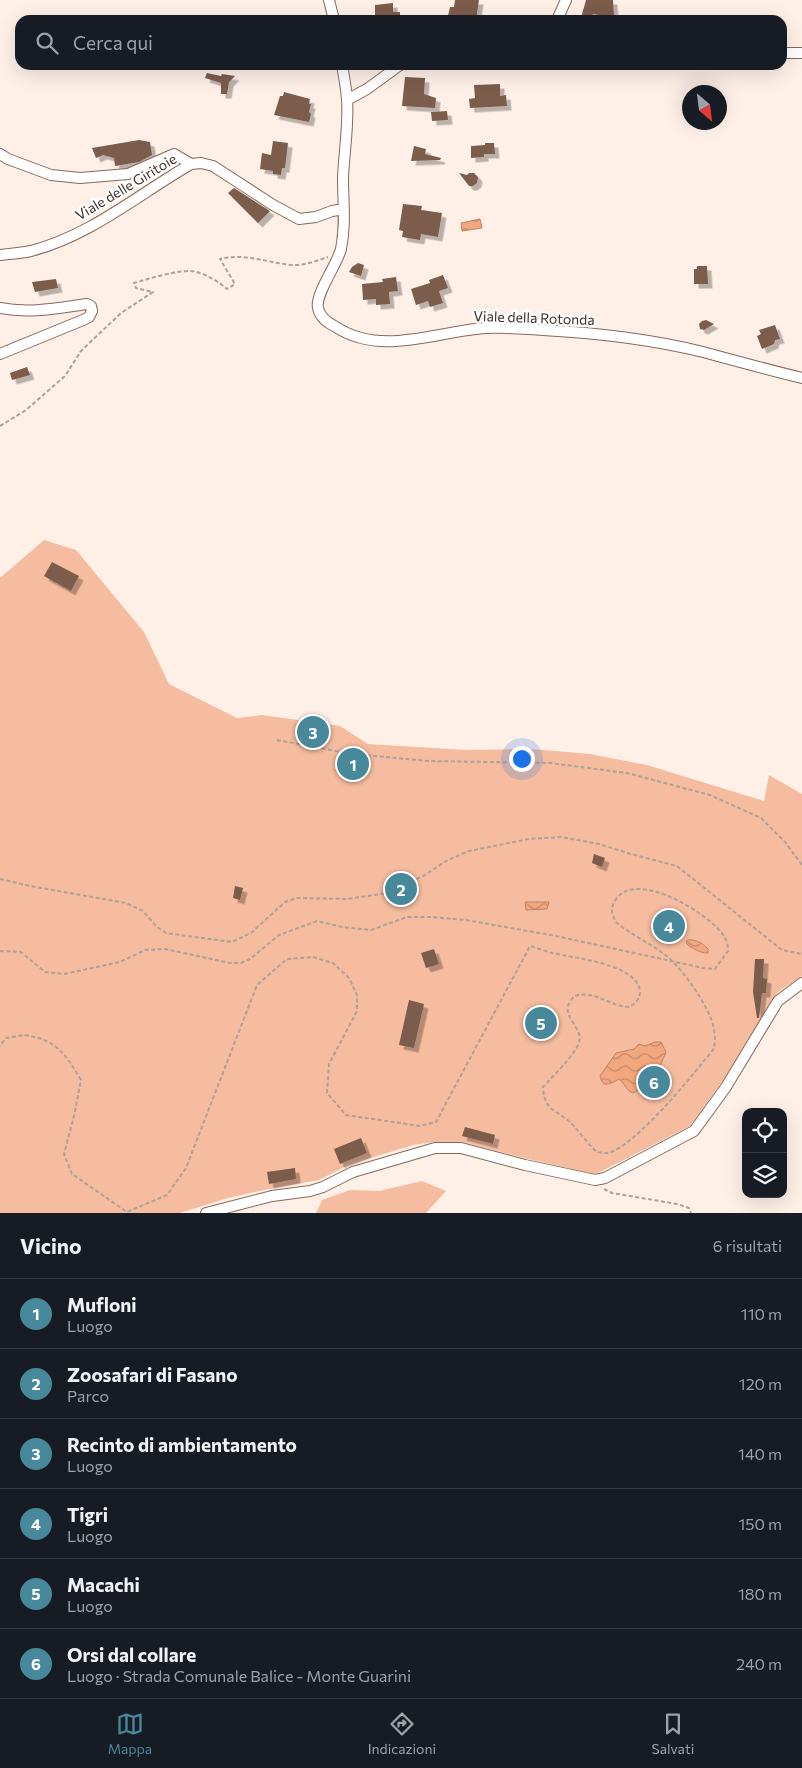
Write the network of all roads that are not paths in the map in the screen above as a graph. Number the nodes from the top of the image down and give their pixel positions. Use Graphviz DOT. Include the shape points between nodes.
graph roads {
  1 [pos="329,0"];
  2 [pos="566,0"];
  3 [pos="333,15"];
  4 [pos="559,15"];
  5 [pos="787,53"];
  6 [pos="802,53"];
  7 [pos="343,70"];
  8 [pos="393,70"];
  9 [pos="347,100"];
  10 [pos="0,154"];
  11 [pos="191,164"];
  12 [pos="344,209"];
  13 [pos="0,255"];
  14 [pos="0,308"];
  15 [pos="0,354"];
  16 [pos="802,378"];
  17 [pos="802,983"];
  18 [pos="206,1213"];
  1 -- 3 [label="street"];
  2 -- 4 [label="street"];
  5 -- 6 [label="street"];
  7 -- 9 [label="street, Viale della Rotonda"];
  8 -- 9 [label="street"];
  9 -- 12 [label="street, Viale della Rotonda"];
  10 -- 11 [label="street" via="51,174 80,178 128,174 174,154"];
  11 -- 12 [label="street, Viale delle Giritoie" via="213,166 299,219"];
  11 -- 13 [label="street, Viale delle Giritoie" via="95,224 30,251"];
  12 -- 16 [label="street, Viale della Rotonda" via="341,251 320,294 318,308 325,320 344,332 363,339 391,342 489,328 576,332 703,352"];
  14 -- 15 [label="street" via="59,309 87,304 92,311 83,320"];
  17 -- 18 [label="street" via="778,1001 726,1087 694,1131 604,1178 595,1180 461,1148 434,1148 353,1172 310,1191 272,1196"];
}
